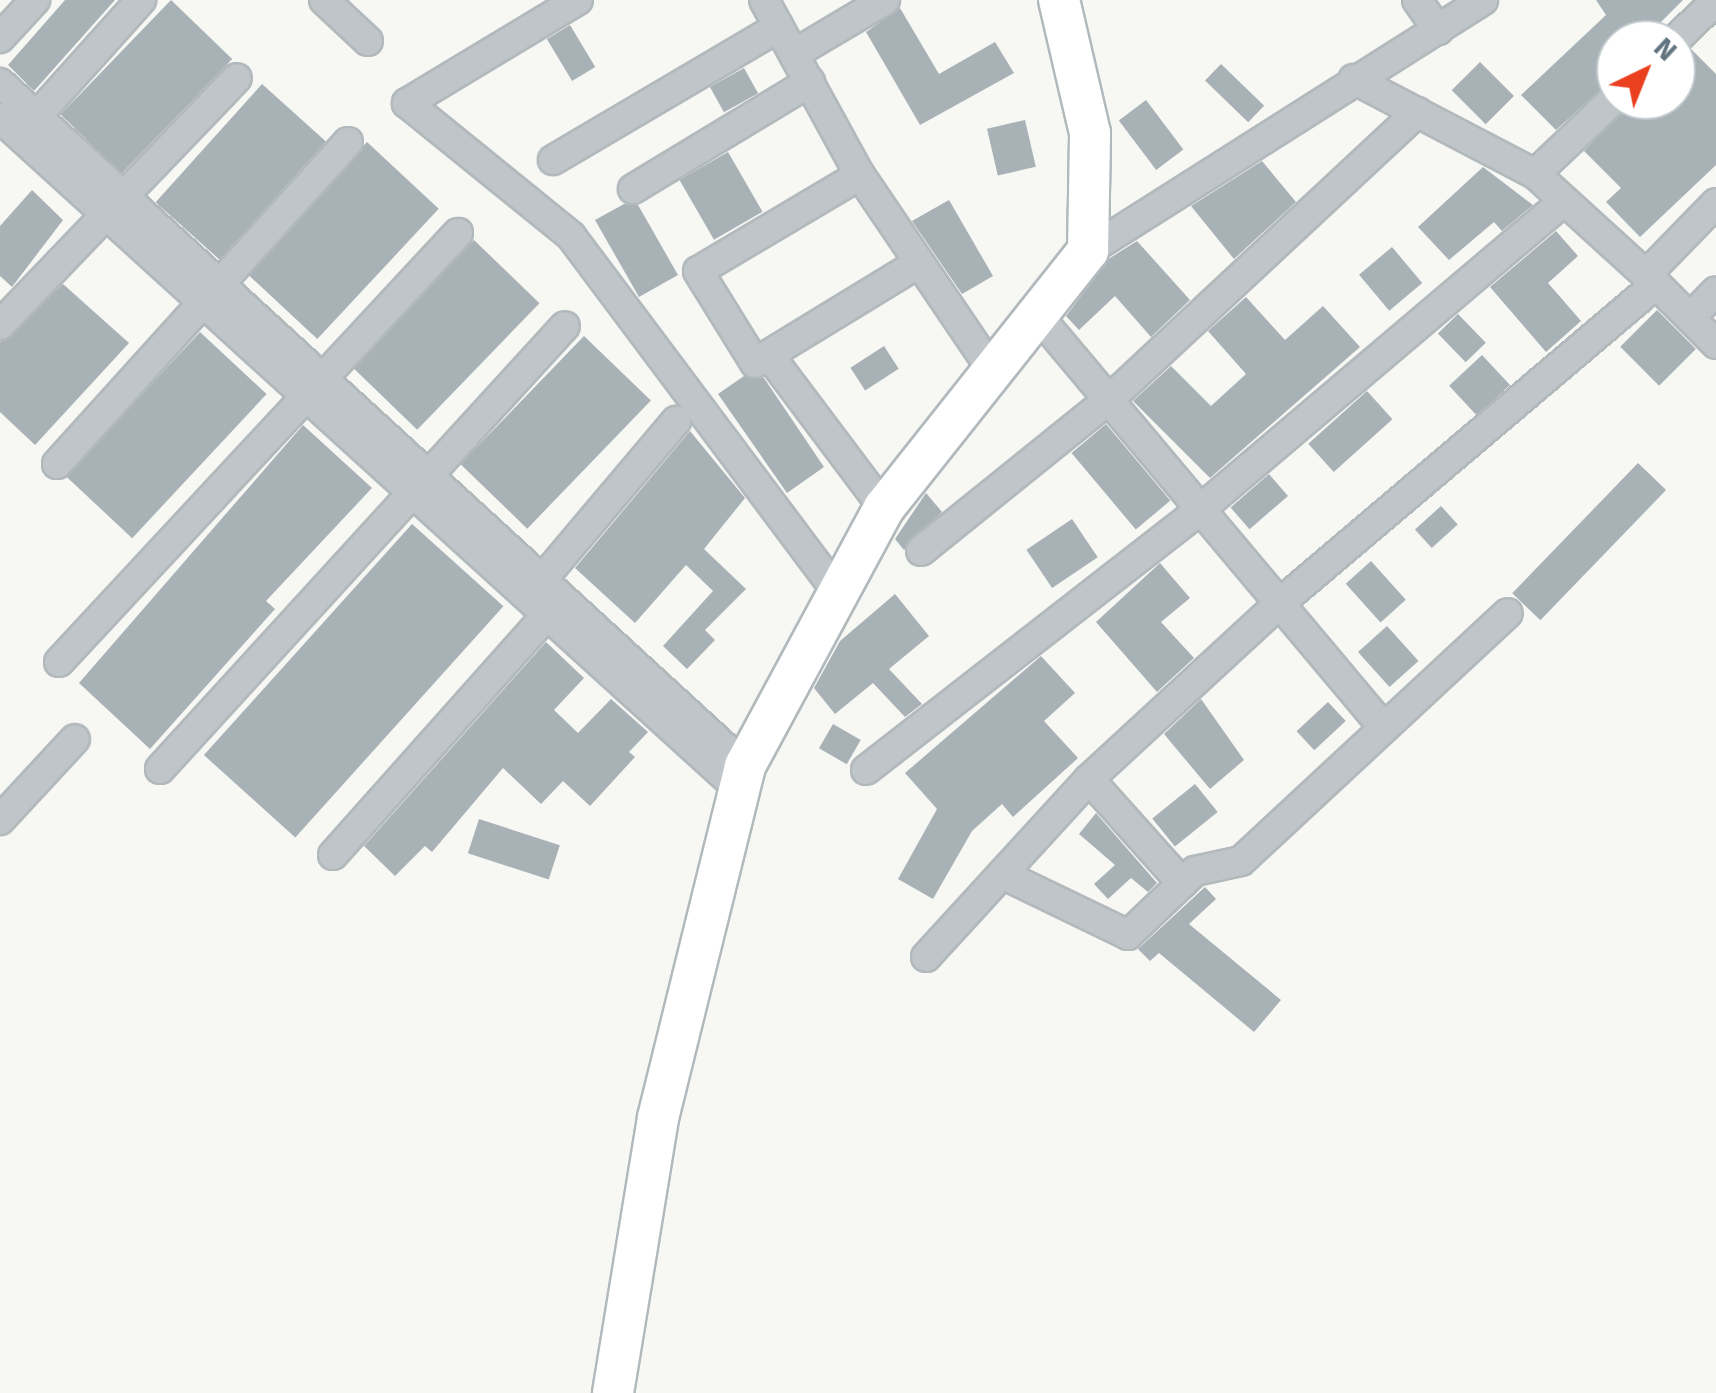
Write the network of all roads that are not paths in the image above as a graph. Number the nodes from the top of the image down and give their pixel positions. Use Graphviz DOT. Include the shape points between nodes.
graph roads {
  1 [pos="35,0"];
  2 [pos="140,0"];
  3 [pos="324,0"];
  4 [pos="578,0"];
  5 [pos="764,0"];
  6 [pos="885,0"];
  7 [pos="1059,0"];
  8 [pos="1417,0"];
  9 [pos="1483,0"];
  10 [pos="1716,1"];
  11 [pos="1696,20"];
  12 [pos="779,27"];
  13 [pos="1438,30"];
  14 [pos="0,38"];
  15 [pos="368,42"];
  16 [pos="794,54"];
  17 [pos="237,78"];
  18 [pos="1354,78"];
  19 [pos="0,82"];
  20 [pos="810,82"];
  21 [pos="1418,112"];
  22 [pos="37,116"];
  23 [pos="1596,116"];
  24 [pos="0,118"];
  25 [pos="348,142"];
  26 [pos="553,160"];
  27 [pos="1536,174"];
  28 [pos="860,175"];
  29 [pos="633,188"];
  30 [pos="1562,203"];
  31 [pos="1716,203"];
  32 [pos="116,206"];
  33 [pos="458,232"];
  34 [pos="1088,250"];
  35 [pos="918,264"];
  36 [pos="1651,279"];
  37 [pos="1716,291"];
  38 [pos="212,296"];
  39 [pos="1040,318"];
  40 [pos="1690,318"];
  41 [pos="0,326"];
  42 [pos="565,326"];
  43 [pos="1716,344"];
  44 [pos="769,355"];
  45 [pos="994,373"];
  46 [pos="315,392"];
  47 [pos="1112,397"];
  48 [pos="676,421"];
  49 [pos="57,464"];
  50 [pos="422,490"];
  51 [pos="884,508"];
  52 [pos="1202,508"];
  53 [pos="920,550"];
  54 [pos="540,582"];
  55 [pos="837,590"];
  56 [pos="1280,602"];
  57 [pos="1508,613"];
  58 [pos="546,616"];
  59 [pos="60,662"];
  60 [pos="1384,728"];
  61 [pos="75,739"];
  62 [pos="160,769"];
  63 [pos="866,770"];
  64 [pos="741,777"];
  65 [pos="1089,779"];
  66 [pos="0,820"];
  67 [pos="332,854"];
  68 [pos="1002,874"];
  69 [pos="1182,883"];
  70 [pos="926,957"];
  71 [pos="613,1393"];
  1 -- 14 [label="street"];
  2 -- 22 [label="street"];
  3 -- 15 [label="street"];
  4 -- 55 [label="street" via="407,103 571,236"];
  5 -- 12 [label="street"];
  6 -- 16 [label="street"];
  7 -- 34 [label="main road" via="1090,133"];
  8 -- 13 [label="street"];
  9 -- 13 [label="street"];
  10 -- 11 [label="street"];
  12 -- 16 [label="street"];
  12 -- 26 [label="street"];
  13 -- 18 [label="street"];
  16 -- 20 [label="street"];
  17 -- 32 [label="street"];
  18 -- 21 [label="street"];
  18 -- 34 [label="street"];
  19 -- 22 [label="street"];
  20 -- 28 [label="street"];
  20 -- 29 [label="street"];
  21 -- 27 [label="street"];
  21 -- 47 [label="street"];
  22 -- 32 [label="street"];
  23 -- 27 [label="street"];
  24 -- 32 [label="street"];
  25 -- 38 [label="street"];
  27 -- 30 [label="street"];
  28 -- 35 [label="street"];
  28 -- 44 [label="street" via="698,271 755,363"];
  30 -- 36 [label="street"];
  30 -- 52 [label="street"];
  31 -- 36 [label="street"];
  32 -- 38 [label="street"];
  32 -- 41 [label="street"];
  33 -- 46 [label="street"];
  34 -- 39 [label="main road"];
  35 -- 44 [label="street"];
  35 -- 45 [label="street"];
  36 -- 40 [label="street"];
  36 -- 56 [label="street"];
  37 -- 40 [label="street"];
  38 -- 46 [label="street"];
  38 -- 49 [label="street"];
  39 -- 45 [label="main road"];
  39 -- 47 [label="street"];
  40 -- 43 [label="street"];
  42 -- 50 [label="street"];
  44 -- 51 [label="street"];
  45 -- 51 [label="main road"];
  46 -- 50 [label="street"];
  46 -- 59 [label="street"];
  47 -- 52 [label="street"];
  47 -- 53 [label="street"];
  48 -- 54 [label="street"];
  50 -- 54 [label="street"];
  50 -- 58 [label="street"];
  50 -- 62 [label="street"];
  51 -- 55 [label="main road"];
  52 -- 56 [label="street"];
  52 -- 63 [label="street"];
  54 -- 64 [label="street"];
  55 -- 64 [label="main road"];
  56 -- 60 [label="street"];
  56 -- 65 [label="street"];
  57 -- 60 [label="street"];
  58 -- 64 [label="street"];
  58 -- 67 [label="street"];
  60 -- 69 [label="street" via="1241,861"];
  61 -- 66 [label="street"];
  64 -- 71 [label="main road" via="658,1118"];
  65 -- 68 [label="street"];
  65 -- 69 [label="street"];
  68 -- 69 [label="street" via="1128,935"];
  68 -- 70 [label="street"];
}
